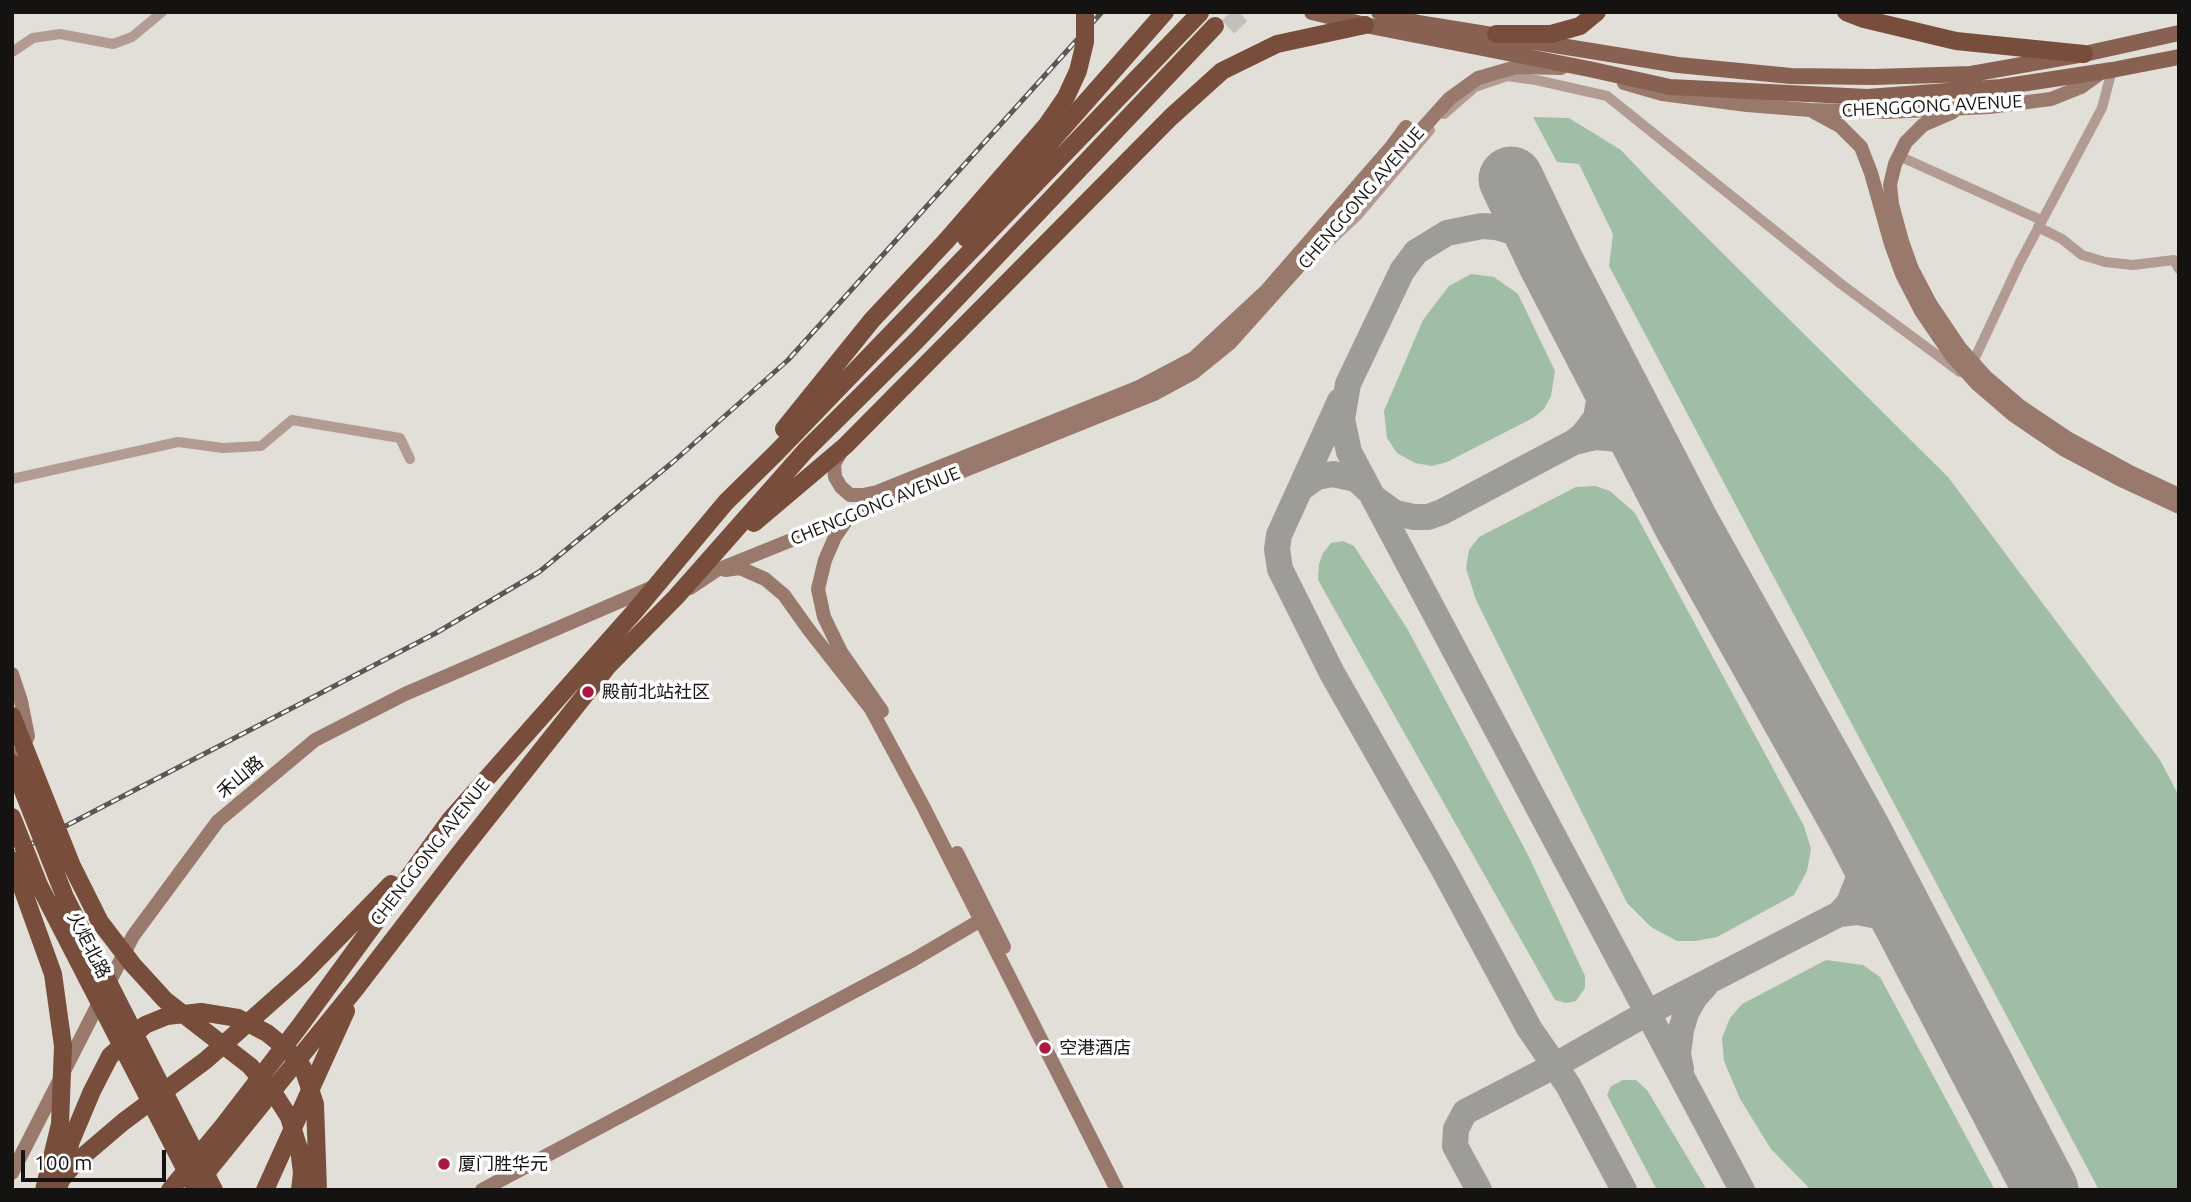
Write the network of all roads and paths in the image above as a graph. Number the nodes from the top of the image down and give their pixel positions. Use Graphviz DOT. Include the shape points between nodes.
graph roads {
  1 [pos="162,12"];
  2 [pos="1085,12"];
  3 [pos="1166,12"];
  4 [pos="1312,12"];
  5 [pos="1379,12"];
  6 [pos="1597,12"];
  7 [pos="1846,12"];
  8 [pos="1200,13"];
  9 [pos="1365,25"];
  10 [pos="1222,26"];
  11 [pos="2179,31"];
  12 [pos="1496,34"];
  13 [pos="12,52"];
  14 [pos="2084,54"];
  15 [pos="2179,57"];
  16 [pos="1589,69"];
  17 [pos="2107,71"];
  18 [pos="1962,108"];
  19 [pos="1810,110"];
  20 [pos="1406,127"];
  21 [pos="1899,156"];
  22 [pos="2040,223"];
  23 [pos="2179,269"];
  24 [pos="1284,285"];
  25 [pos="1973,362"];
  26 [pos="1976,384"];
  27 [pos="845,446"];
  28 [pos="776,453"];
  29 [pos="410,459"];
  30 [pos="12,479"];
  31 [pos="2179,495"];
  32 [pos="726,502"];
  33 [pos="2179,507"];
  34 [pos="849,517"];
  35 [pos="711,567"];
  36 [pos="654,586"];
  37 [pos="12,674"];
  38 [pos="12,716"];
  39 [pos="12,761"];
  40 [pos="12,817"];
  41 [pos="450,820"];
  42 [pos="12,860"];
  43 [pos="984,918"];
  44 [pos="356,988"];
  45 [pos="300,1113"];
  46 [pos="12,1173"];
  47 [pos="489,1188"];
  48 [pos="171,1189"];
  49 [pos="44,1190"];
  50 [pos="55,1190"];
  51 [pos="194,1190"];
  52 [pos="214,1190"];
  53 [pos="252,1190"];
  54 [pos="265,1190"];
  55 [pos="300,1190"];
  56 [pos="318,1190"];
  57 [pos="1117,1190"];
  58 [pos="1128,1190"];
  1 -- 13 [label="street" via="132,37 113,44 60,34 33,38"];
  2 -- 32 [label="highway, bridge" via="1085,42 1078,71 1046,126 872,320"];
  3 -- 28 [label="highway"];
  4 -- 9 [label="main road"];
  5 -- 12 [label="main road" via="1418,23"];
  6 -- 12 [label="highway" via="1580,26 1551,34"];
  7 -- 14 [label="highway" via="1955,41"];
  8 -- 28 [label="highway, CHENGGONG AVENUE"];
  9 -- 16 [label="main road"];
  9 -- 27 [label="highway, CHENGGONG AVENUE" via="1277,44 1222,71"];
  10 -- 35 [label="highway, CHENGGONG AVENUE" via="806,450"];
  11 -- 14 [label="main road"];
  12 -- 14 [label="main road" via="1678,65 1791,76 1971,74"];
  15 -- 17 [label="main road"];
  16 -- 17 [label="main road" via="1670,87 1867,97 2001,87"];
  16 -- 19 [label="main road, CHENGGONG AVENUE" via="1662,94"];
  16 -- 24 [label="main road, CHENGGONG AVENUE" via="1516,67 1468,85 1422,128"];
  17 -- 18 [label="main road, CHENGGONG AVENUE" via="2051,99"];
  17 -- 22 [label="street" via="2102,108"];
  18 -- 19 [label="main road, CHENGGONG AVENUE"];
  18 -- 21 [label="main road" via="1923,125"];
  19 -- 26 [label="main road" via="1840,126 1861,147 1902,274 1921,311"];
  20 -- 27 [label="main road, CHENGGONG AVENUE" via="1265,292 1194,358 1139,387 877,492 850,495 841,487 834,464"];
  21 -- 22 [label="street"];
  21 -- 25 [label="main road" via="1890,185 1892,204 1912,269 1931,305"];
  22 -- 23 [label="street" via="2082,255 2133,265 2174,260"];
  22 -- 25 [label="street"];
  24 -- 26 [label="street" via="1358,215 1448,109 1475,87 1507,76 1536,80 1607,96 1832,277"];
  24 -- 34 [label="main road, CHENGGONG AVENUE" via="1230,343 1193,373 1154,394"];
  25 -- 31 [label="main road" via="2020,406 2069,439"];
  26 -- 33 [label="main road" via="2063,449"];
  27 -- 35 [label="highway, CHENGGONG AVENUE"];
  28 -- 32 [label="highway, CHENGGONG AVENUE"];
  29 -- 30 [label="street" via="400,438 292,420 261,446 223,448 178,442"];
  32 -- 36 [label="highway, CHENGGONG AVENUE"];
  34 -- 35 [label="main road, CHENGGONG AVENUE"];
  34 -- 43 [label="main road" via="825,560 818,589 824,617 841,652 879,704 932,802"];
  35 -- 43 [label="main road" via="740,568 784,594 871,709"];
  35 -- 44 [label="highway, CHENGGONG AVENUE" via="608,666"];
  36 -- 41 [label="highway, CHENGGONG AVENUE"];
  36 -- 46 [label="main road, 禾山路" via="405,694 315,740 218,821 132,936"];
  37 -- 39 [label="main road" via="28,736"];
  38 -- 55 [label="highway, bridge" via="72,866 100,922 165,1000 250,1066 275,1094 289,1117 299,1149"];
  39 -- 52 [label="highway, 火炬北路, bridge" via="65,897"];
  40 -- 51 [label="highway, 火炬北路, bridge" via="39,885"];
  41 -- 48 [label="highway, CHENGGONG AVENUE" via="299,1027"];
  41 -- 50 [label="highway" via="304,972 206,1060 75,1163"];
  42 -- 49 [label="highway, bridge" via="53,974 63,1046 60,1124"];
  43 -- 47 [label="main road"];
  43 -- 57 [label="main road"];
  43 -- 58 [label="main road"];
  44 -- 45 [label="highway"];
  44 -- 51 [label="highway, CHENGGONG AVENUE"];
  45 -- 53 [label="highway"];
  45 -- 54 [label="highway"];
  50 -- 56 [label="highway, bridge" via="110,1056 145,1025 167,1016 201,1012 239,1018 267,1033 303,1068 316,1104"];
}
